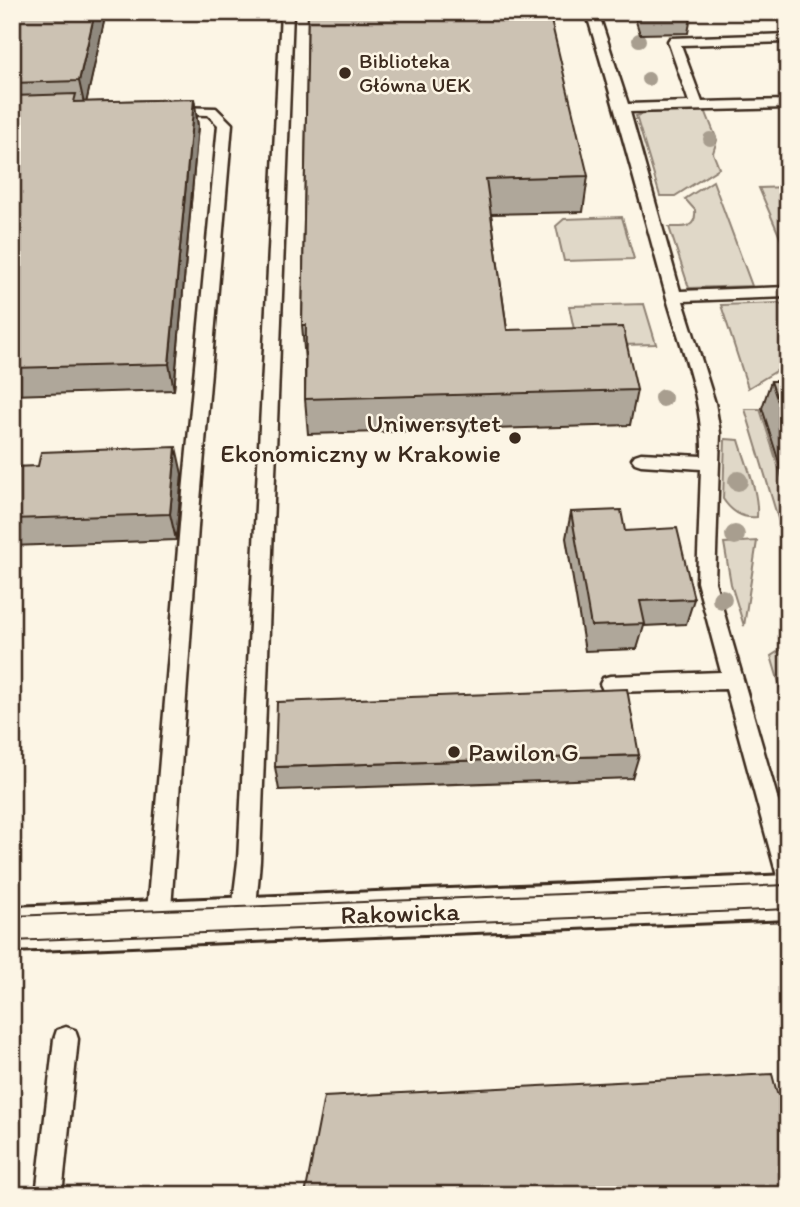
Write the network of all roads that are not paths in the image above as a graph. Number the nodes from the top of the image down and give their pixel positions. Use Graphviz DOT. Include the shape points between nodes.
graph roads {
  1 [pos="287,12"];
  2 [pos="592,12"];
  3 [pos="788,38"];
  4 [pos="788,104"];
  5 [pos="698,106"];
  6 [pos="623,108"];
  7 [pos="157,112"];
  8 [pos="788,292"];
  9 [pos="674,296"];
  10 [pos="641,459"];
  11 [pos="709,463"];
  12 [pos="733,680"];
  13 [pos="610,684"];
  14 [pos="788,876"];
  15 [pos="788,897"];
  16 [pos="243,919"];
  17 [pos="158,923"];
  18 [pos="12,929"];
  19 [pos="66,1039"];
  20 [pos="49,1195"];
  1 -- 16 [label="lane"];
  2 -- 6 [label="lane"];
  3 -- 5 [label="lane" via="674,41"];
  4 -- 5 [label="lane"];
  5 -- 6 [label="lane"];
  6 -- 9 [label="lane"];
  7 -- 17 [label="lane" via="211,111 225,124"];
  8 -- 9 [label="lane"];
  9 -- 11 [label="lane" via="707,403 712,433"];
  10 -- 11 [label="lane"];
  11 -- 12 [label="lane" via="706,582"];
  12 -- 13 [label="lane"];
  12 -- 14 [label="lane"];
  15 -- 16 [label="street, Rakowicka"];
  16 -- 17 [label="street, Rakowicka"];
  17 -- 18 [label="street, Rakowicka"];
  19 -- 20 [label="lane"];
}
